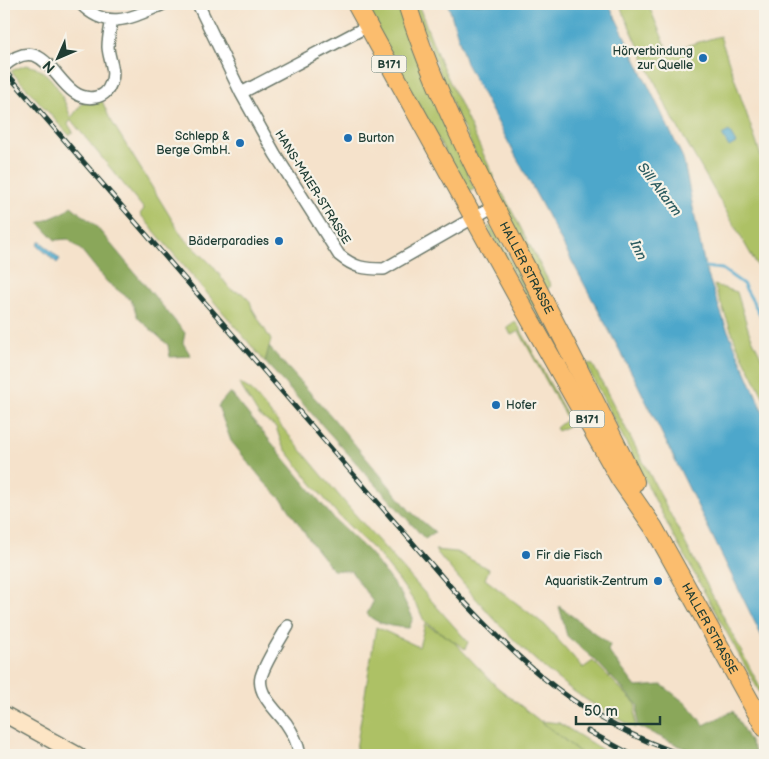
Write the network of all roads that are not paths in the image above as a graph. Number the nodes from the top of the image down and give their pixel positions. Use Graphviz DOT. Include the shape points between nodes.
graph roads {
  1 [pos="81,4"];
  2 [pos="163,4"];
  3 [pos="198,4"];
  4 [pos="356,4"];
  5 [pos="407,4"];
  6 [pos="112,20"];
  7 [pos="368,26"];
  8 [pos="4,66"];
  9 [pos="242,93"];
  10 [pos="494,206"];
  11 [pos="474,217"];
  12 [pos="654,528"];
  13 [pos="288,626"];
  14 [pos="5,716"];
  15 [pos="765,728"];
  16 [pos="78,755"];
  17 [pos="300,755"];
  1 -- 6 [label="street" via="97,16"];
  2 -- 6 [label="street" via="128,19"];
  3 -- 9 [label="street, HANS-MAIER-STRASSE"];
  4 -- 7 [label="main road, HALLER STRASSE / B171"];
  5 -- 10 [label="main road, HALLER STRASSE / B171" via="420,45 452,120"];
  6 -- 8 [label="street" via="108,40 113,77 108,89 100,96 86,98 73,92 44,60 32,55 18,56"];
  7 -- 9 [label="street"];
  7 -- 11 [label="main road, HALLER STRASSE / B171"];
  9 -- 11 [label="street, HANS-MAIER-STRASSE" via="275,154 339,255 351,265 384,269"];
  10 -- 11 [label="street, HANS-MAIER-STRASSE"];
  10 -- 12 [label="main road, HALLER STRASSE / B171" via="577,364"];
  11 -- 12 [label="main road, HALLER STRASSE / B171" via="620,479"];
  12 -- 15 [label="main road, HALLER STRASSE / B171"];
  13 -- 17 [label="street" via="262,673 260,684 295,738"];
  14 -- 16 [label="main road"];
}
